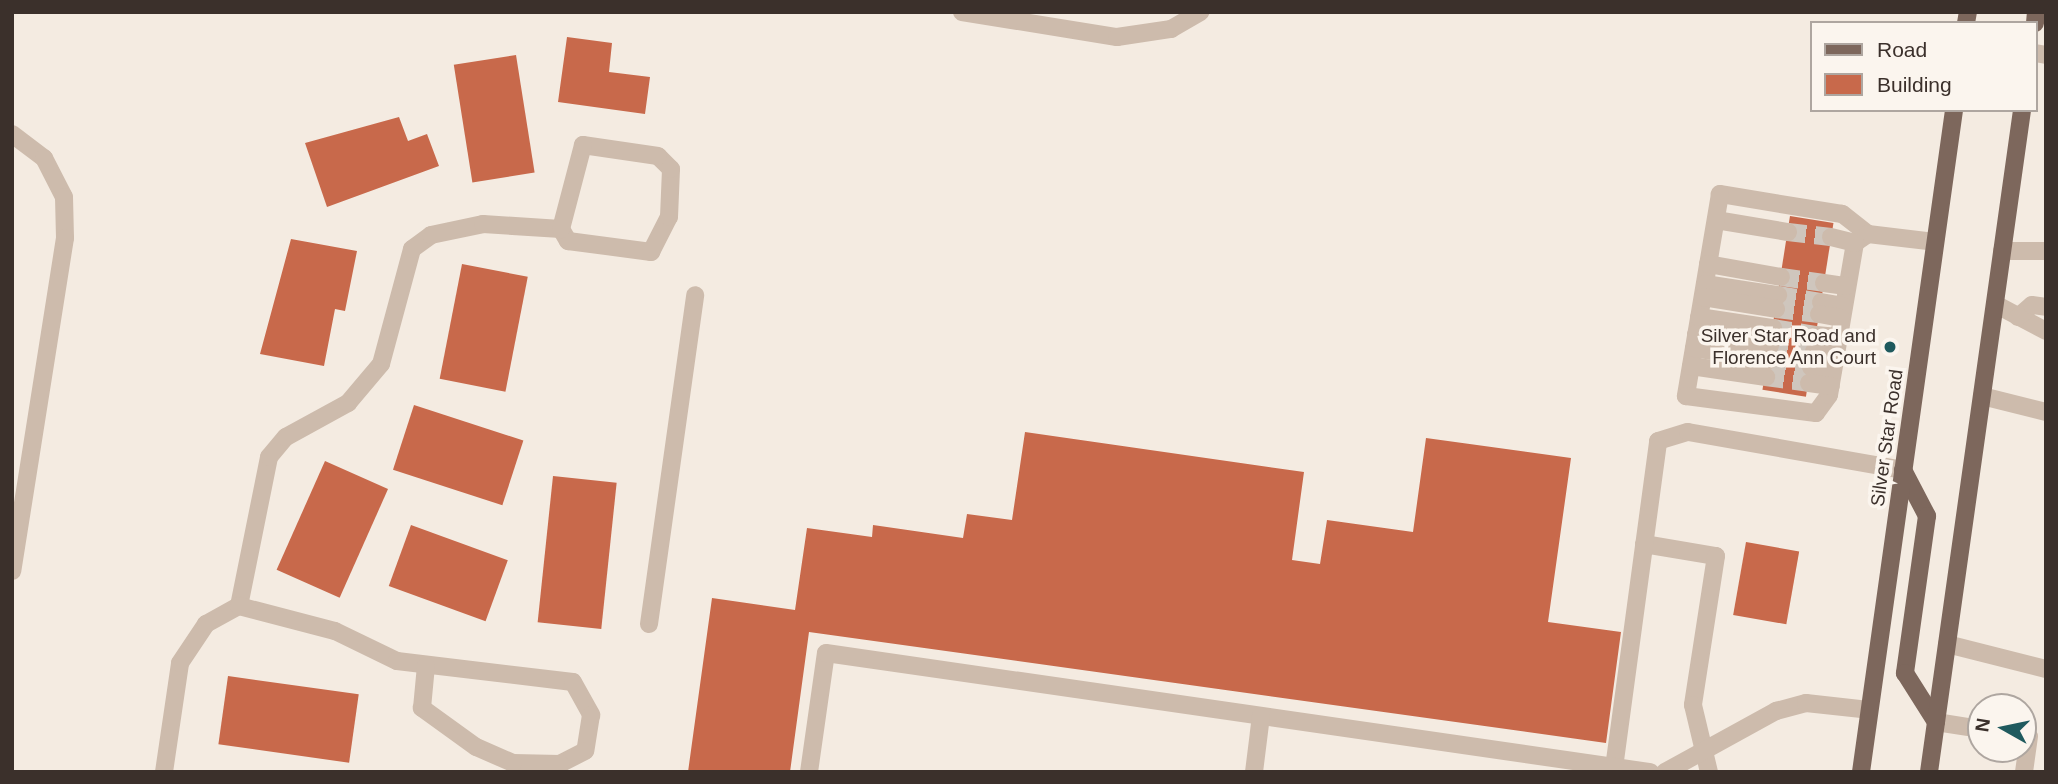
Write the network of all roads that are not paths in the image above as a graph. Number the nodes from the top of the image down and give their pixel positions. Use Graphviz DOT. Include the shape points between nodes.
graph roads {
  1 [pos="962,12"];
  2 [pos="1202,12"];
  3 [pos="1954,112"];
  4 [pos="2022,112"];
  5 [pos="12,134"];
  6 [pos="1716,220"];
  7 [pos="561,229"];
  8 [pos="1788,232"];
  9 [pos="1831,237"];
  10 [pos="1861,239"];
  11 [pos="1935,242"];
  12 [pos="2002,251"];
  13 [pos="2046,251"];
  14 [pos="1708,264"];
  15 [pos="1781,277"];
  16 [pos="1824,283"];
  17 [pos="1846,286"];
  18 [pos="1704,290"];
  19 [pos="695,295"];
  20 [pos="1777,302"];
  21 [pos="1995,304"];
  22 [pos="2046,307"];
  23 [pos="1820,308"];
  24 [pos="1842,312"];
  25 [pos="2018,317"];
  26 [pos="2046,331"];
  27 [pos="1695,341"];
  28 [pos="1834,362"];
  29 [pos="1982,396"];
  30 [pos="2046,412"];
  31 [pos="1903,470"];
  32 [pos="1644,544"];
  33 [pos="12,571"];
  34 [pos="239,606"];
  35 [pos="649,624"];
  36 [pos="1947,644"];
  37 [pos="426,666"];
  38 [pos="2046,668"];
  39 [pos="1869,709"];
  40 [pos="1262,716"];
  41 [pos="1936,722"];
  42 [pos="1967,727"];
  43 [pos="1703,753"];
  44 [pos="1614,768"];
  45 [pos="164,772"];
  46 [pos="810,772"];
  47 [pos="1254,772"];
  48 [pos="1650,772"];
  49 [pos="1665,772"];
  50 [pos="1709,772"];
  51 [pos="1861,772"];
  52 [pos="1929,772"];
  1 -- 2 [label="street" via="1117,37 1171,29"];
  3 -- 11 [label="main road, Silver Star Road"];
  4 -- 12 [label="main road"];
  5 -- 33 [label="street" via="44,158 64,197 65,238"];
  6 -- 8 [label="street"];
  6 -- 10 [label="street" via="1720,194 1842,214"];
  6 -- 14 [label="street"];
  7 -- 7 [label="street" via="568,242 651,252 669,217 671,169 658,156 583,145"];
  7 -- 34 [label="street" via="483,224 430,235 412,249 381,364 348,403 286,436 269,457"];
  9 -- 10 [label="street"];
  10 -- 11 [label="street"];
  10 -- 17 [label="street"];
  11 -- 31 [label="main road, Silver Star Road"];
  12 -- 13 [label="street"];
  12 -- 21 [label="main road"];
  14 -- 15 [label="street"];
  14 -- 18 [label="street"];
  16 -- 17 [label="street"];
  17 -- 24 [label="street"];
  18 -- 20 [label="street"];
  18 -- 27 [label="street"];
  19 -- 35 [label="street"];
  21 -- 25 [label="street"];
  21 -- 29 [label="main road"];
  22 -- 25 [label="street" via="2032,305"];
  23 -- 24 [label="street"];
  24 -- 28 [label="street"];
  25 -- 26 [label="street"];
  27 -- 27 [label="street" via="1770,352"];
  27 -- 28 [label="street" via="1686,396 1803,415 1816,413"];
  28 -- 28 [label="street" via="1812,359"];
  29 -- 30 [label="street"];
  29 -- 36 [label="main road"];
  31 -- 32 [label="street" via="1688,432 1658,440"];
  31 -- 39 [label="main road, Silver Star Road"];
  31 -- 41 [label="main road" via="1927,516 1905,673"];
  32 -- 43 [label="street" via="1716,556 1693,705"];
  32 -- 44 [label="street"];
  34 -- 37 [label="street" via="335,631 397,661"];
  34 -- 45 [label="street" via="206,624 180,663"];
  36 -- 38 [label="street"];
  36 -- 41 [label="main road"];
  37 -- 37 [label="street" via="573,682 591,715 585,751 560,764 513,763 476,747 422,708"];
  39 -- 43 [label="street" via="1791,706"];
  39 -- 51 [label="main road, Silver Star Road"];
  40 -- 44 [label="street"];
  40 -- 46 [label="street" via="826,653"];
  40 -- 47 [label="street"];
  41 -- 42 [label="street"];
  41 -- 52 [label="main road"];
  43 -- 49 [label="street"];
  43 -- 50 [label="street"];
  44 -- 48 [label="street"];
}
